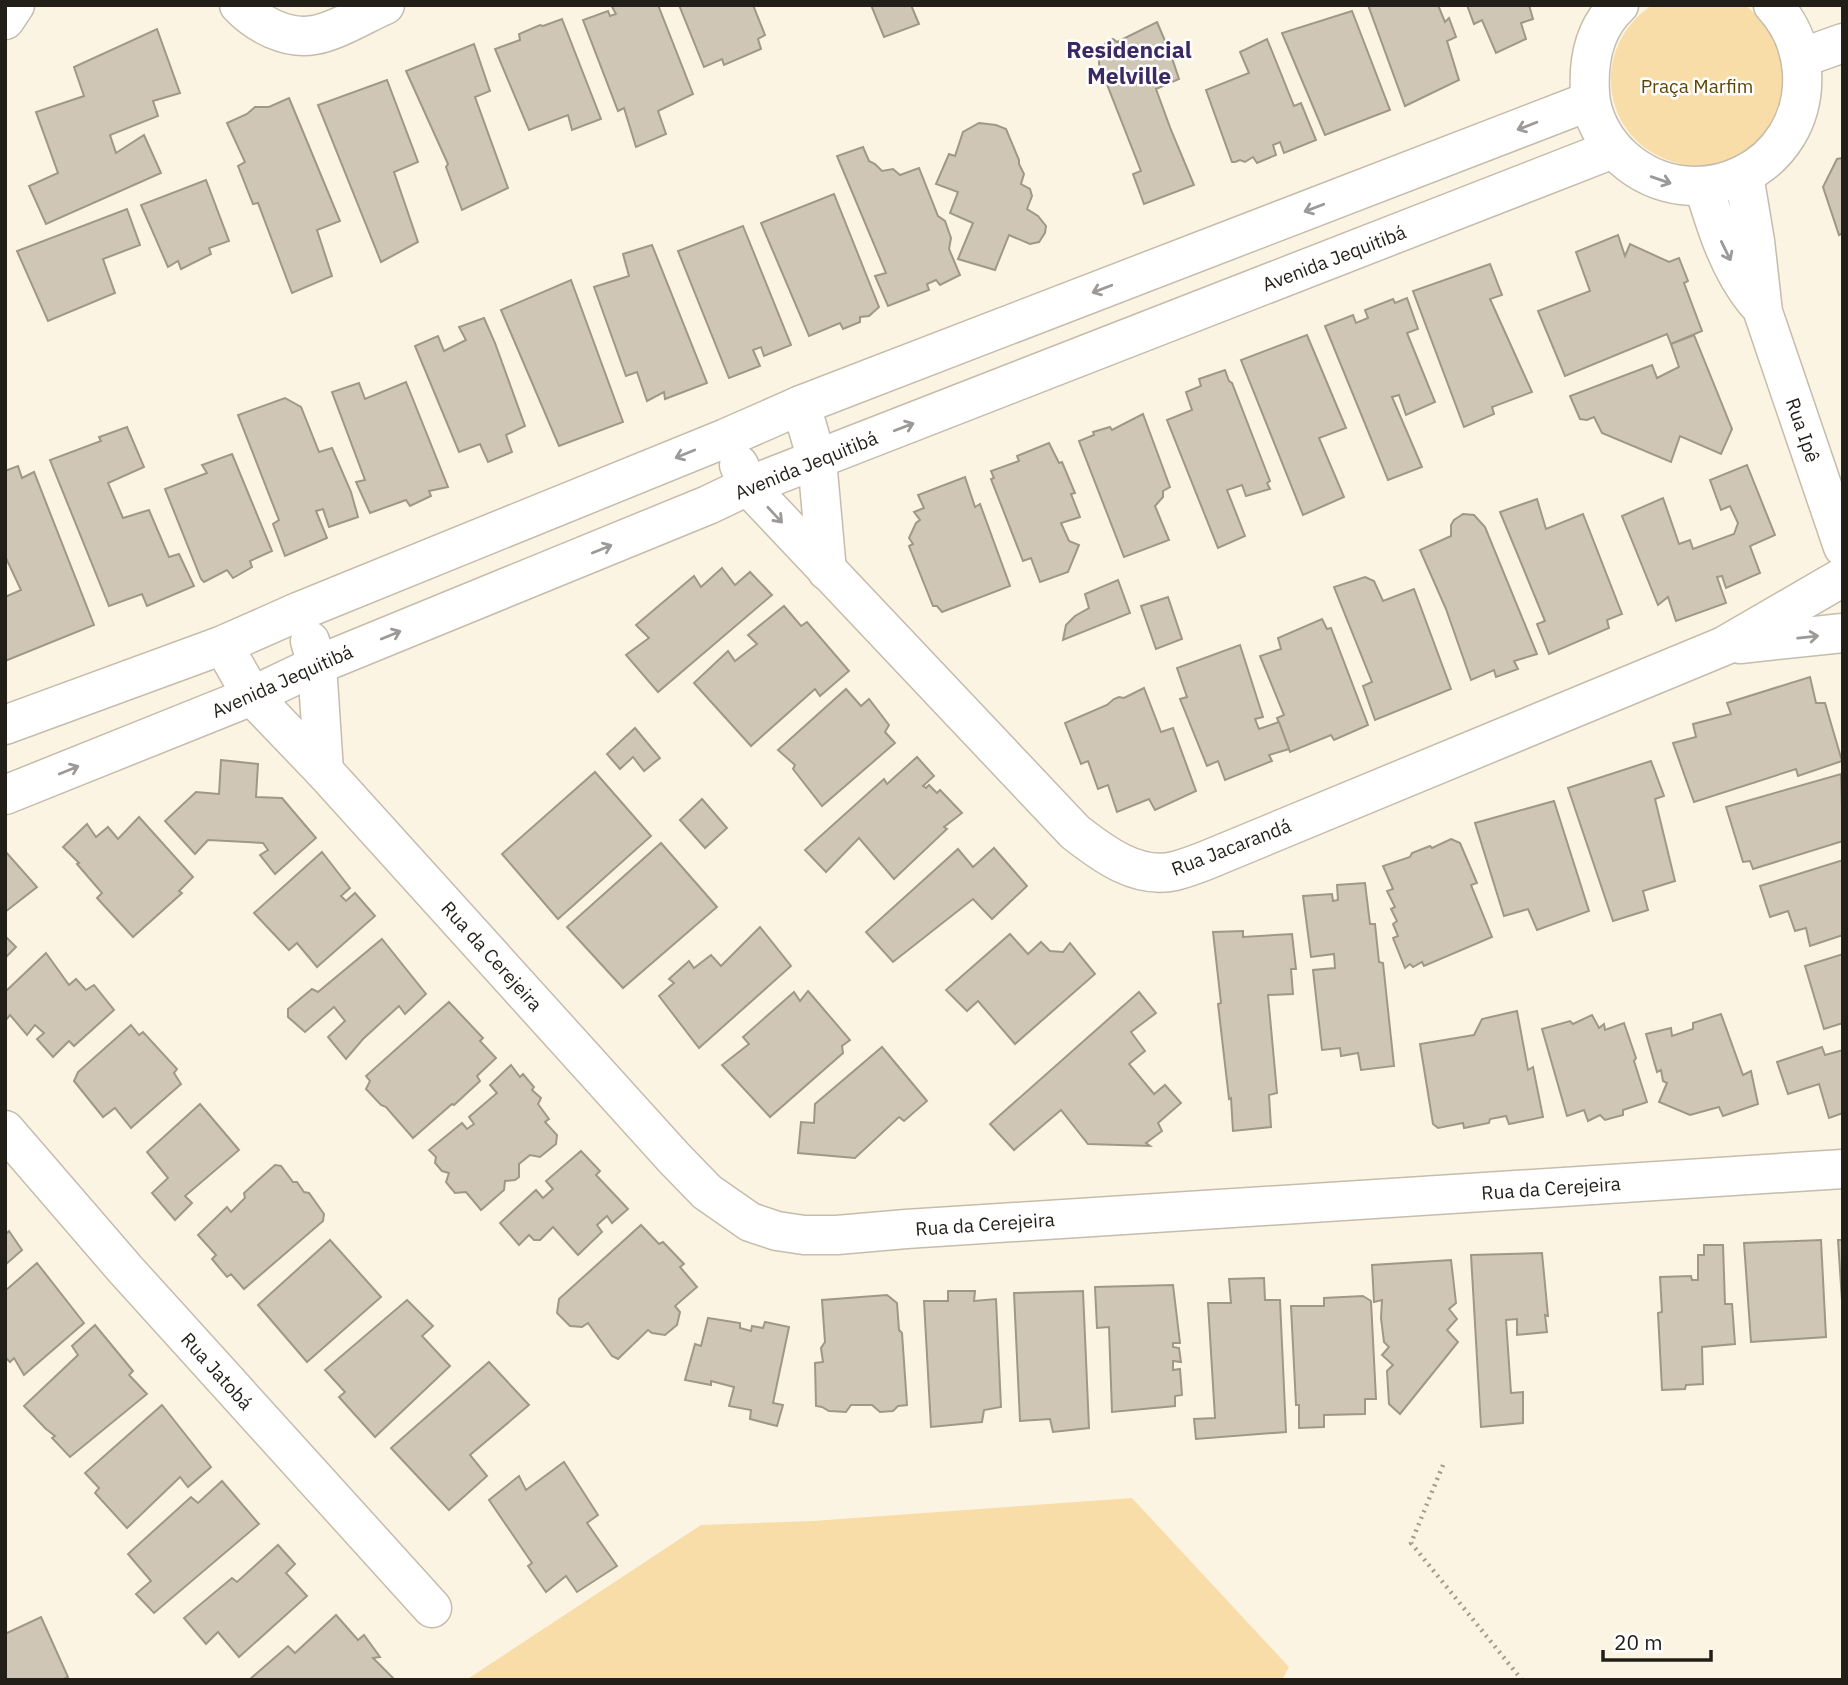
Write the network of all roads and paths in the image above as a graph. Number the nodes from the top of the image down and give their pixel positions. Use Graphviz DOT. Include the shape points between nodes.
graph roads {
  1 [pos="239,5"];
  2 [pos="385,5"];
  3 [pos="1619,5"];
  4 [pos="1783,7"];
  5 [pos="1843,43"];
  6 [pos="1801,58"];
  7 [pos="1590,101"];
  8 [pos="1613,149"];
  9 [pos="1744,175"];
  10 [pos="1704,187"];
  11 [pos="1763,312"];
  12 [pos="802,405"];
  13 [pos="726,438"];
  14 [pos="817,460"];
  15 [pos="748,486"];
  16 [pos="1843,547"];
  17 [pos="827,571"];
  18 [pos="1843,578"];
  19 [pos="300,611"];
  20 [pos="1843,633"];
  21 [pos="223,645"];
  22 [pos="1724,646"];
  23 [pos="317,665"];
  24 [pos="252,696"];
  25 [pos="5,725"];
  26 [pos="324,771"];
  27 [pos="5,795"];
  28 [pos="5,1130"];
  29 [pos="1843,1170"];
  30 [pos="1443,1465"];
  31 [pos="432,1608"];
  32 [pos="1522,1680"];
  1 -- 2 [label="street" via="271,28 313,36"];
  3 -- 7 [label="street" via="1596,39 1589,70"];
  4 -- 6 [label="street"];
  5 -- 6 [label="street"];
  6 -- 9 [label="street" via="1797,113 1785,138 1767,160"];
  7 -- 8 [label="street"];
  7 -- 12 [label="street, one-way"];
  8 -- 10 [label="street, one-way" via="1654,179"];
  14 -- 8 [label="street, Avenida Jequitibá, one-way"];
  9 -- 10 [label="street"];
  9 -- 11 [label="street, Rua Ipê"];
  10 -- 11 [label="street, Rua Ipê, one-way" via="1718,234"];
  11 -- 16 [label="street, Rua Ipê"];
  12 -- 13 [label="street"];
  12 -- 14 [label="street"];
  13 -- 15 [label="street, Rua Jacarandá"];
  13 -- 19 [label="street, one-way"];
  14 -- 15 [label="street, Avenida Jequitibá"];
  14 -- 17 [label="street"];
  15 -- 17 [label="street, Rua Jacarandá, one-way"];
  23 -- 15 [label="street, Avenida Jequitibá, one-way"];
  17 -- 22 [label="street, Rua Jacarandá" via="1075,832 1102,854 1151,873 1174,872 1207,860"];
  18 -- 22 [label="street, Rua Jacarandá"];
  19 -- 21 [label="street"];
  19 -- 23 [label="street"];
  22 -- 20 [label="street, Rua Jacarandá, one-way"];
  21 -- 24 [label="street, Rua da Cerejeira"];
  21 -- 25 [label="street"];
  23 -- 24 [label="street, Avenida Jequitibá"];
  23 -- 26 [label="street"];
  24 -- 26 [label="street, Rua da Cerejeira"];
  27 -- 24 [label="street, Avenida Jequitibá, one-way"];
  26 -- 29 [label="street, Rua da Cerejeira" via="707,1192 750,1222 777,1231 837,1235"];
  28 -- 31 [label="street, Rua Jatobá"];
  30 -- 32 [label="path" via="1411,1543"];
}
